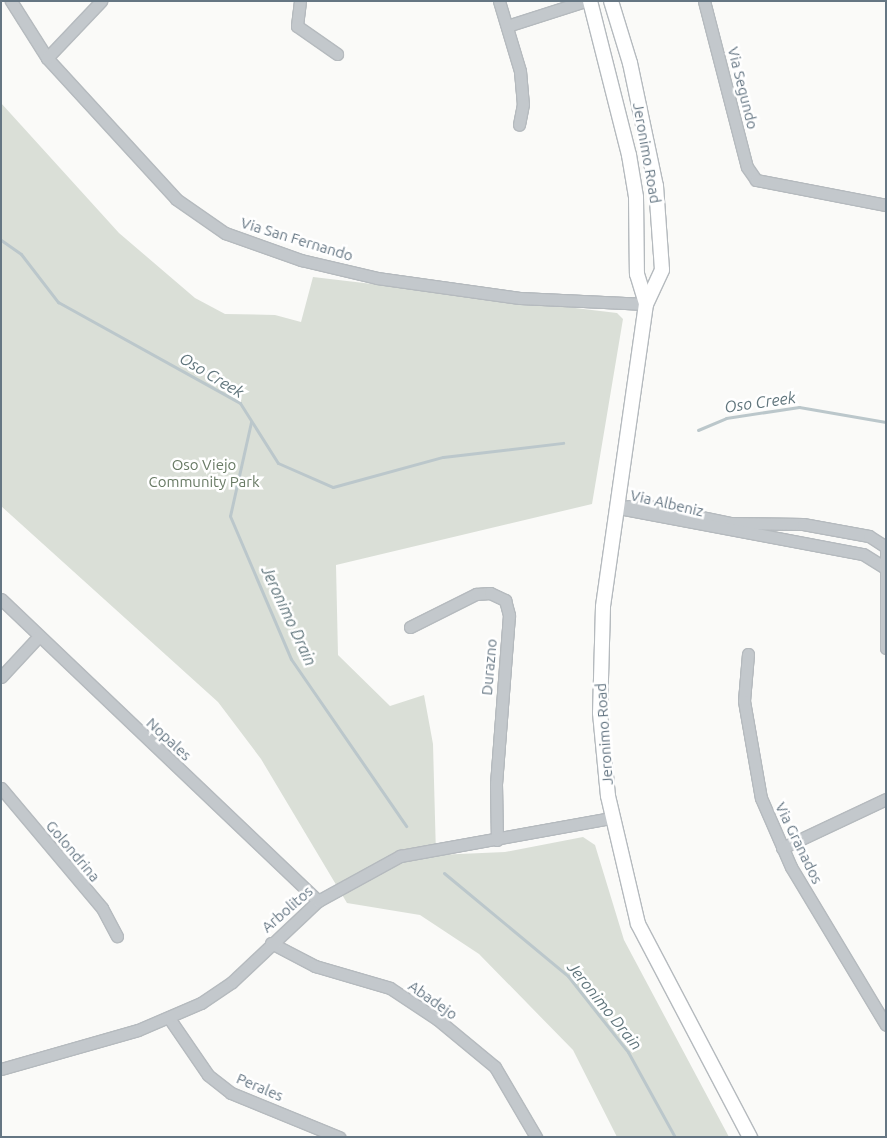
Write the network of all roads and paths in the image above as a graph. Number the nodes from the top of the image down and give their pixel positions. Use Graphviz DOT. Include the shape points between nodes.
graph roads {
  1 [pos="11,1"];
  2 [pos="101,1"];
  3 [pos="300,1"];
  4 [pos="499,1"];
  5 [pos="585,1"];
  6 [pos="590,1"];
  7 [pos="611,1"];
  8 [pos="704,1"];
  9 [pos="507,26"];
  10 [pos="337,54"];
  11 [pos="47,58"];
  12 [pos="519,125"];
  13 [pos="886,205"];
  14 [pos="646,304"];
  15 [pos="620,507"];
  16 [pos="827,528"];
  17 [pos="886,547"];
  18 [pos="823,548"];
  19 [pos="884,567"];
  20 [pos="1,599"];
  21 [pos="410,626"];
  22 [pos="39,636"];
  23 [pos="886,648"];
  24 [pos="748,654"];
  25 [pos="1,677"];
  26 [pos="1,788"];
  27 [pos="886,799"];
  28 [pos="612,818"];
  29 [pos="497,840"];
  30 [pos="782,848"];
  31 [pos="318,901"];
  32 [pos="117,936"];
  33 [pos="271,943"];
  34 [pos="169,1018"];
  35 [pos="886,1025"];
  36 [pos="2,1067"];
  37 [pos="339,1137"];
  38 [pos="536,1137"];
  39 [pos="750,1137"];
  1 -- 11 [label="street, Via San Fernando"];
  2 -- 11 [label="street"];
  3 -- 10 [label="street" via="297,26"];
  4 -- 9 [label="street"];
  5 -- 9 [label="street"];
  6 -- 14 [label="main road, Jeronimo Road" via="629,155 636,197 637,274"];
  7 -- 14 [label="main road, Jeronimo Road" via="630,63 656,186 662,270"];
  8 -- 13 [label="street, Via Segundo" via="747,167 756,180"];
  9 -- 12 [label="street" via="522,88"];
  11 -- 14 [label="street, Via San Fernando" via="176,199 225,233 301,260 377,278 520,298"];
  14 -- 15 [label="main road, Jeronimo Road"];
  15 -- 16 [label="street, Via Albeniz" via="643,505 731,523 773,520"];
  15 -- 18 [label="street, Via Albeniz"];
  15 -- 28 [label="main road, Jeronimo Road" via="600,647 600,713"];
  16 -- 17 [label="street, Via Albeniz" via="869,536"];
  16 -- 18 [label="street"];
  17 -- 19 [label="street, Via Albeniz"];
  18 -- 19 [label="street, Via Albeniz" via="863,554"];
  19 -- 23 [label="street, Via Albeniz"];
  20 -- 22 [label="street, Nopales"];
  21 -- 29 [label="street, Durazno" via="476,594 490,593 505,600 509,615 496,775"];
  22 -- 25 [label="street"];
  22 -- 31 [label="street, Nopales"];
  24 -- 30 [label="street, Via Granados" via="744,701 754,770"];
  26 -- 32 [label="street, Golondrina" via="102,908"];
  27 -- 30 [label="street"];
  28 -- 29 [label="street, Arbolitos"];
  28 -- 39 [label="main road, Jeronimo Road" via="638,924 654,962"];
  29 -- 31 [label="street, Arbolitos" via="438,846 400,856"];
  30 -- 35 [label="street, Via Granados"];
  31 -- 33 [label="street, Arbolitos"];
  33 -- 34 [label="street, Arbolitos" via="225,988"];
  33 -- 38 [label="street, Abadejo" via="308,963 390,988 437,1019 495,1067"];
  34 -- 36 [label="street, Arbolitos"];
  34 -- 37 [label="street, Perales" via="208,1075 231,1092"];
}
